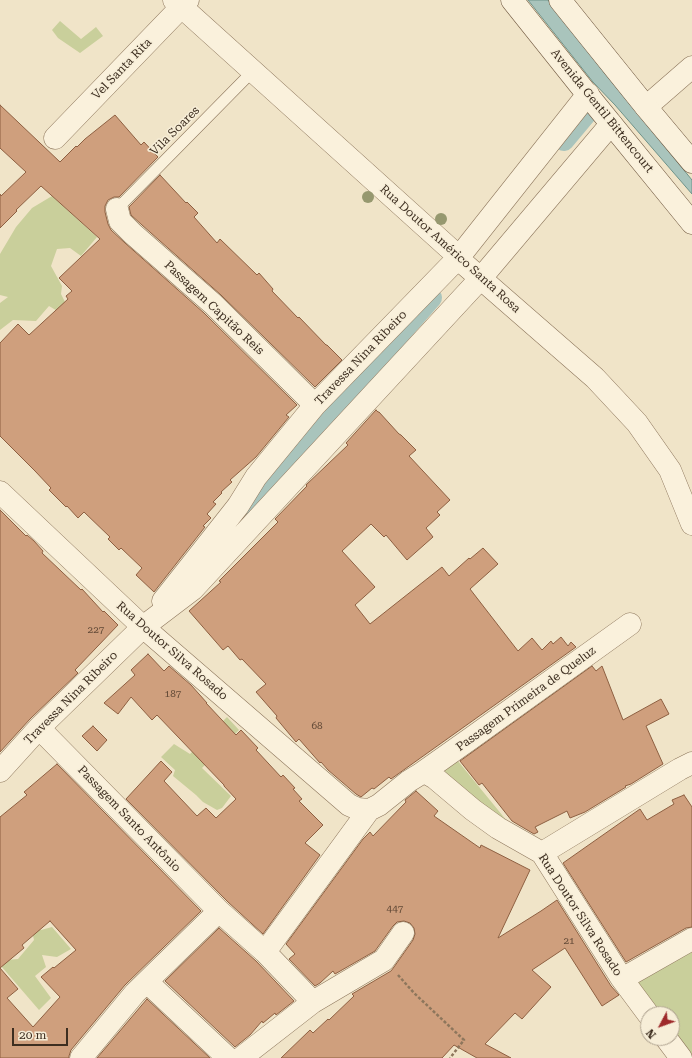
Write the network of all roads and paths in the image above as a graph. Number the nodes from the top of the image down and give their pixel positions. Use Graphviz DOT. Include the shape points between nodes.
graph roads {
  1 [pos="512,0"];
  2 [pos="560,0"];
  3 [pos="181,2"];
  4 [pos="692,67"];
  5 [pos="252,72"];
  6 [pos="588,94"];
  7 [pos="646,107"];
  8 [pos="611,124"];
  9 [pos="55,138"];
  10 [pos="692,162"];
  11 [pos="117,209"];
  12 [pos="692,222"];
  13 [pos="459,257"];
  14 [pos="481,278"];
  15 [pos="315,405"];
  16 [pos="0,492"];
  17 [pos="692,524"];
  18 [pos="630,624"];
  19 [pos="143,628"];
  20 [pos="39,728"];
  21 [pos="692,763"];
  22 [pos="0,771"];
  23 [pos="422,773"];
  24 [pos="359,808"];
  25 [pos="542,853"];
  26 [pos="219,911"];
  27 [pos="403,933"];
  28 [pos="692,939"];
  29 [pos="265,952"];
  30 [pos="384,960"];
  31 [pos="622,979"];
  32 [pos="147,982"];
  33 [pos="313,1002"];
  34 [pos="642,1006"];
  35 [pos="672,1046"];
  36 [pos="81,1058"];
  37 [pos="228,1058"];
  38 [pos="241,1058"];
  39 [pos="450,1058"];
  40 [pos="681,1058"];
  1 -- 6 [label="street, Avenida Gentil Bittencourt"];
  2 -- 7 [label="street"];
  3 -- 5 [label="street, Rua Doutor Américo Santa Rosa"];
  3 -- 9 [label="street, Vel Santa Rita"];
  4 -- 7 [label="street"];
  5 -- 11 [label="lane, Vila Soares"];
  5 -- 13 [label="street, Rua Doutor Américo Santa Rosa"];
  6 -- 8 [label="street, Avenida Gentil Bittencourt"];
  6 -- 13 [label="street, Travessa Nina Ribeiro"];
  7 -- 10 [label="street"];
  8 -- 12 [label="street, Avenida Gentil Bittencourt"];
  8 -- 14 [label="street, Travessa Nina Ribeiro"];
  11 -- 15 [label="street, Passagem Capitão Reis" via="120,221 133,234 213,304"];
  13 -- 14 [label="street, Rua Doutor Américo Santa Rosa"];
  13 -- 15 [label="street, Travessa Nina Ribeiro"];
  14 -- 17 [label="street, Rua Doutor Américo Santa Rosa" via="595,378 638,423 670,470"];
  14 -- 19 [label="street, Travessa Nina Ribeiro" via="193,589"];
  15 -- 19 [label="street, Travessa Nina Ribeiro" via="256,477 238,506"];
  16 -- 19 [label="street, Rua Doutor Silva Rosado"];
  18 -- 23 [label="street, Passagem Primeira de Queluz"];
  19 -- 20 [label="street, Travessa Nina Ribeiro"];
  19 -- 24 [label="street, Rua Doutor Silva Rosado"];
  20 -- 22 [label="street, Travessa Nina Ribeiro"];
  20 -- 26 [label="street, Passagem Santo Antônio"];
  21 -- 25 [label="street"];
  23 -- 24 [label="street, Passagem Primeira de Queluz" via="379,805"];
  23 -- 25 [label="street, Rua Doutor Silva Rosado" via="435,778 498,828"];
  24 -- 29 [label="street"];
  25 -- 31 [label="street, Rua Doutor Silva Rosado"];
  26 -- 29 [label="street, Passagem Santo Antônio"];
  26 -- 32 [label="street"];
  27 -- 30 [label="street"];
  28 -- 31 [label="street"];
  29 -- 33 [label="street, Passagem Santo Antônio"];
  30 -- 33 [label="street"];
  30 -- 39 [label="path" via="414,993 464,1040"];
  31 -- 34 [label="street, Rua Doutor Silva Rosado"];
  32 -- 36 [label="street"];
  32 -- 37 [label="street"];
  33 -- 38 [label="street"];
  35 -- 40 [label="street"];
}
